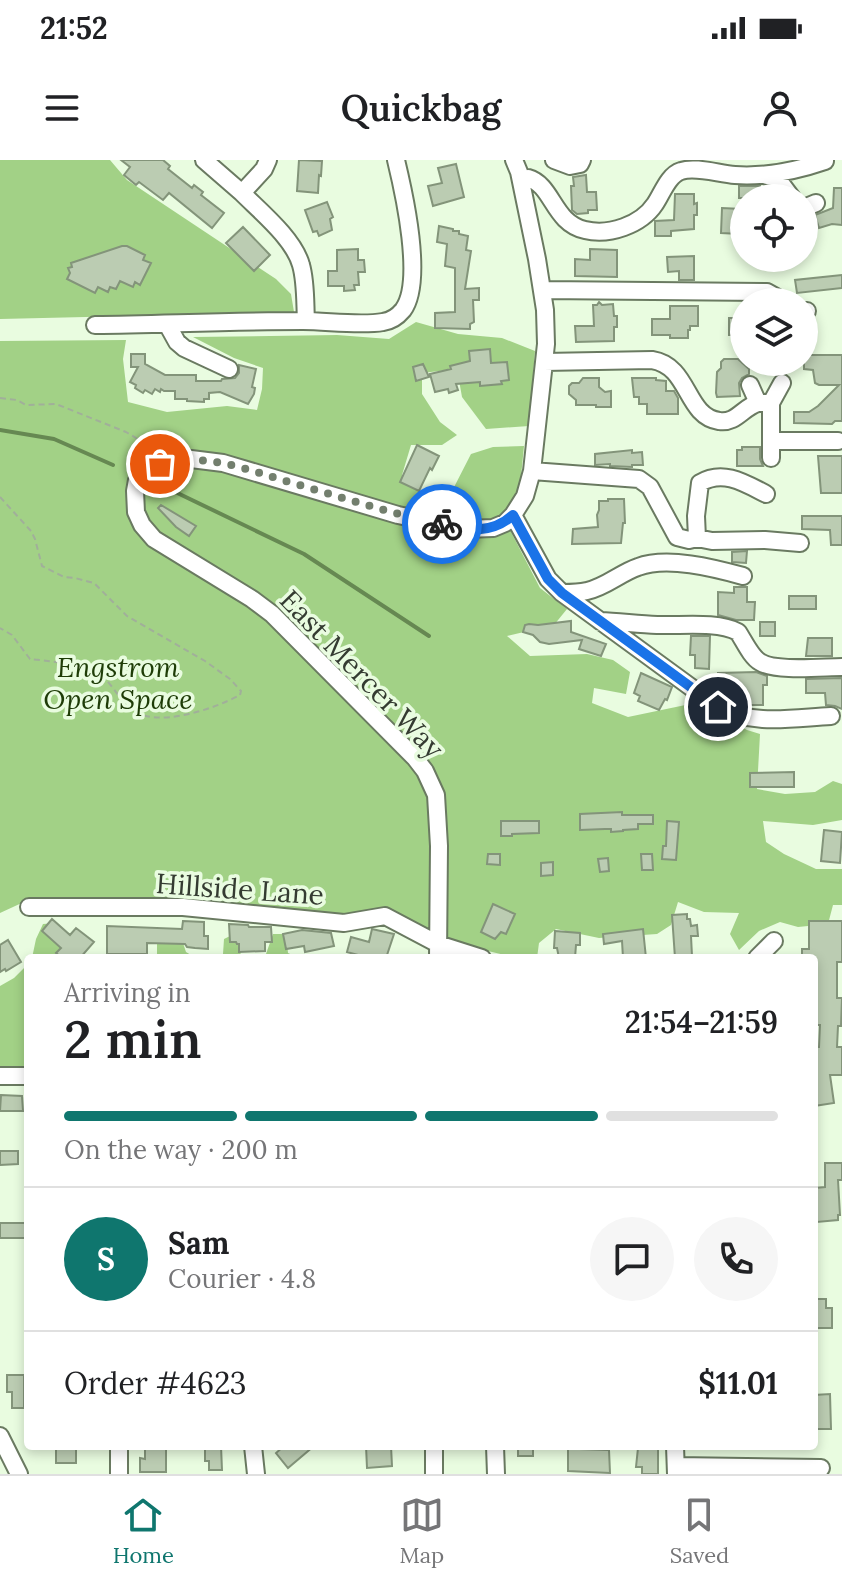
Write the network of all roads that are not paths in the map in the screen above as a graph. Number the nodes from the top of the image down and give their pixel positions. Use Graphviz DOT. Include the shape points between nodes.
graph roads {
  1 [pos="204,160"];
  2 [pos="268,160"];
  3 [pos="396,160"];
  4 [pos="514,160"];
  5 [pos="554,160"];
  6 [pos="582,160"];
  7 [pos="825,161"];
  8 [pos="767,176"];
  9 [pos="521,181"];
  10 [pos="782,184"];
  11 [pos="242,193"];
  12 [pos="542,290"];
  13 [pos="730,292"];
  14 [pos="306,321"];
  15 [pos="167,324"];
  16 [pos="95,325"];
  17 [pos="544,362"];
  18 [pos="229,369"];
  19 [pos="782,383"];
  20 [pos="750,385"];
  21 [pos="764,403"];
  22 [pos="771,441"];
  23 [pos="838,441"];
  24 [pos="771,458"];
  25 [pos="532,471"];
  26 [pos="766,494"];
  27 [pos="513,515"];
  28 [pos="697,538"];
  29 [pos="800,543"];
  30 [pos="743,576"];
  31 [pos="562,593"];
  32 [pos="598,621"];
  33 [pos="842,667"];
  34 [pos="831,716"];
  35 [pos="29,907"];
  36 [pos="774,941"];
  37 [pos="438,951"];
  38 [pos="761,954"];
  39 [pos="0,1076"];
  40 [pos="24,1076"];
  41 [pos="0,1436"];
  42 [pos="119,1450"];
  43 [pos="253,1450"];
  44 [pos="434,1450"];
  45 [pos="495,1450"];
  46 [pos="675,1450"];
  47 [pos="821,1468"];
  48 [pos="676,1470"];
  49 [pos="19,1474"];
  50 [pos="119,1474"];
  51 [pos="256,1474"];
  52 [pos="434,1474"];
  53 [pos="496,1474"];
  1 -- 11 [label="street"];
  2 -- 11 [label="street"];
  3 -- 14 [label="street" via="412,264 407,303 384,322"];
  4 -- 9 [label="street"];
  5 -- 6 [label="street" via="570,166"];
  7 -- 8 [label="street"];
  8 -- 9 [label="street" via="683,169 646,215 631,225 597,231 572,225 541,184 528,178"];
  8 -- 10 [label="street"];
  9 -- 12 [label="street"];
  11 -- 14 [label="street" via="301,261"];
  12 -- 13 [label="street"];
  12 -- 17 [label="street"];
  14 -- 15 [label="street"];
  15 -- 16 [label="street"];
  15 -- 18 [label="street" via="184,348"];
  17 -- 21 [label="street" via="663,362 705,416 722,422"];
  17 -- 25 [label="street"];
  19 -- 21 [label="street"];
  20 -- 21 [label="street"];
  21 -- 22 [label="street"];
  22 -- 23 [label="street"];
  22 -- 24 [label="street"];
  25 -- 27 [label="street"];
  25 -- 28 [label="street" via="639,479 650,487 677,537"];
  26 -- 28 [label="street" via="728,478 700,483"];
  27 -- 31 [label="street" via="548,579"];
  27 -- 37 [label="street, East Mercer Way" via="493,528 465,529 398,515 223,463 191,459 160,464 142,474 135,491 136,512 154,539 272,614 425,771 436,795 438,821"];
  28 -- 29 [label="street"];
  30 -- 31 [label="street" via="655,563 585,592"];
  31 -- 32 [label="street"];
  32 -- 33 [label="street" via="735,629 762,664"];
  32 -- 34 [label="street" via="729,713 758,720"];
  35 -- 37 [label="street, Hillside Lane" via="183,907 344,923 385,916"];
  36 -- 38 [label="street"];
  39 -- 40 [label="street"];
  41 -- 49 [label="street"];
  42 -- 50 [label="street"];
  43 -- 51 [label="street"];
  44 -- 52 [label="street"];
  45 -- 53 [label="street"];
  46 -- 48 [label="street"];
  47 -- 48 [label="street"];
}
